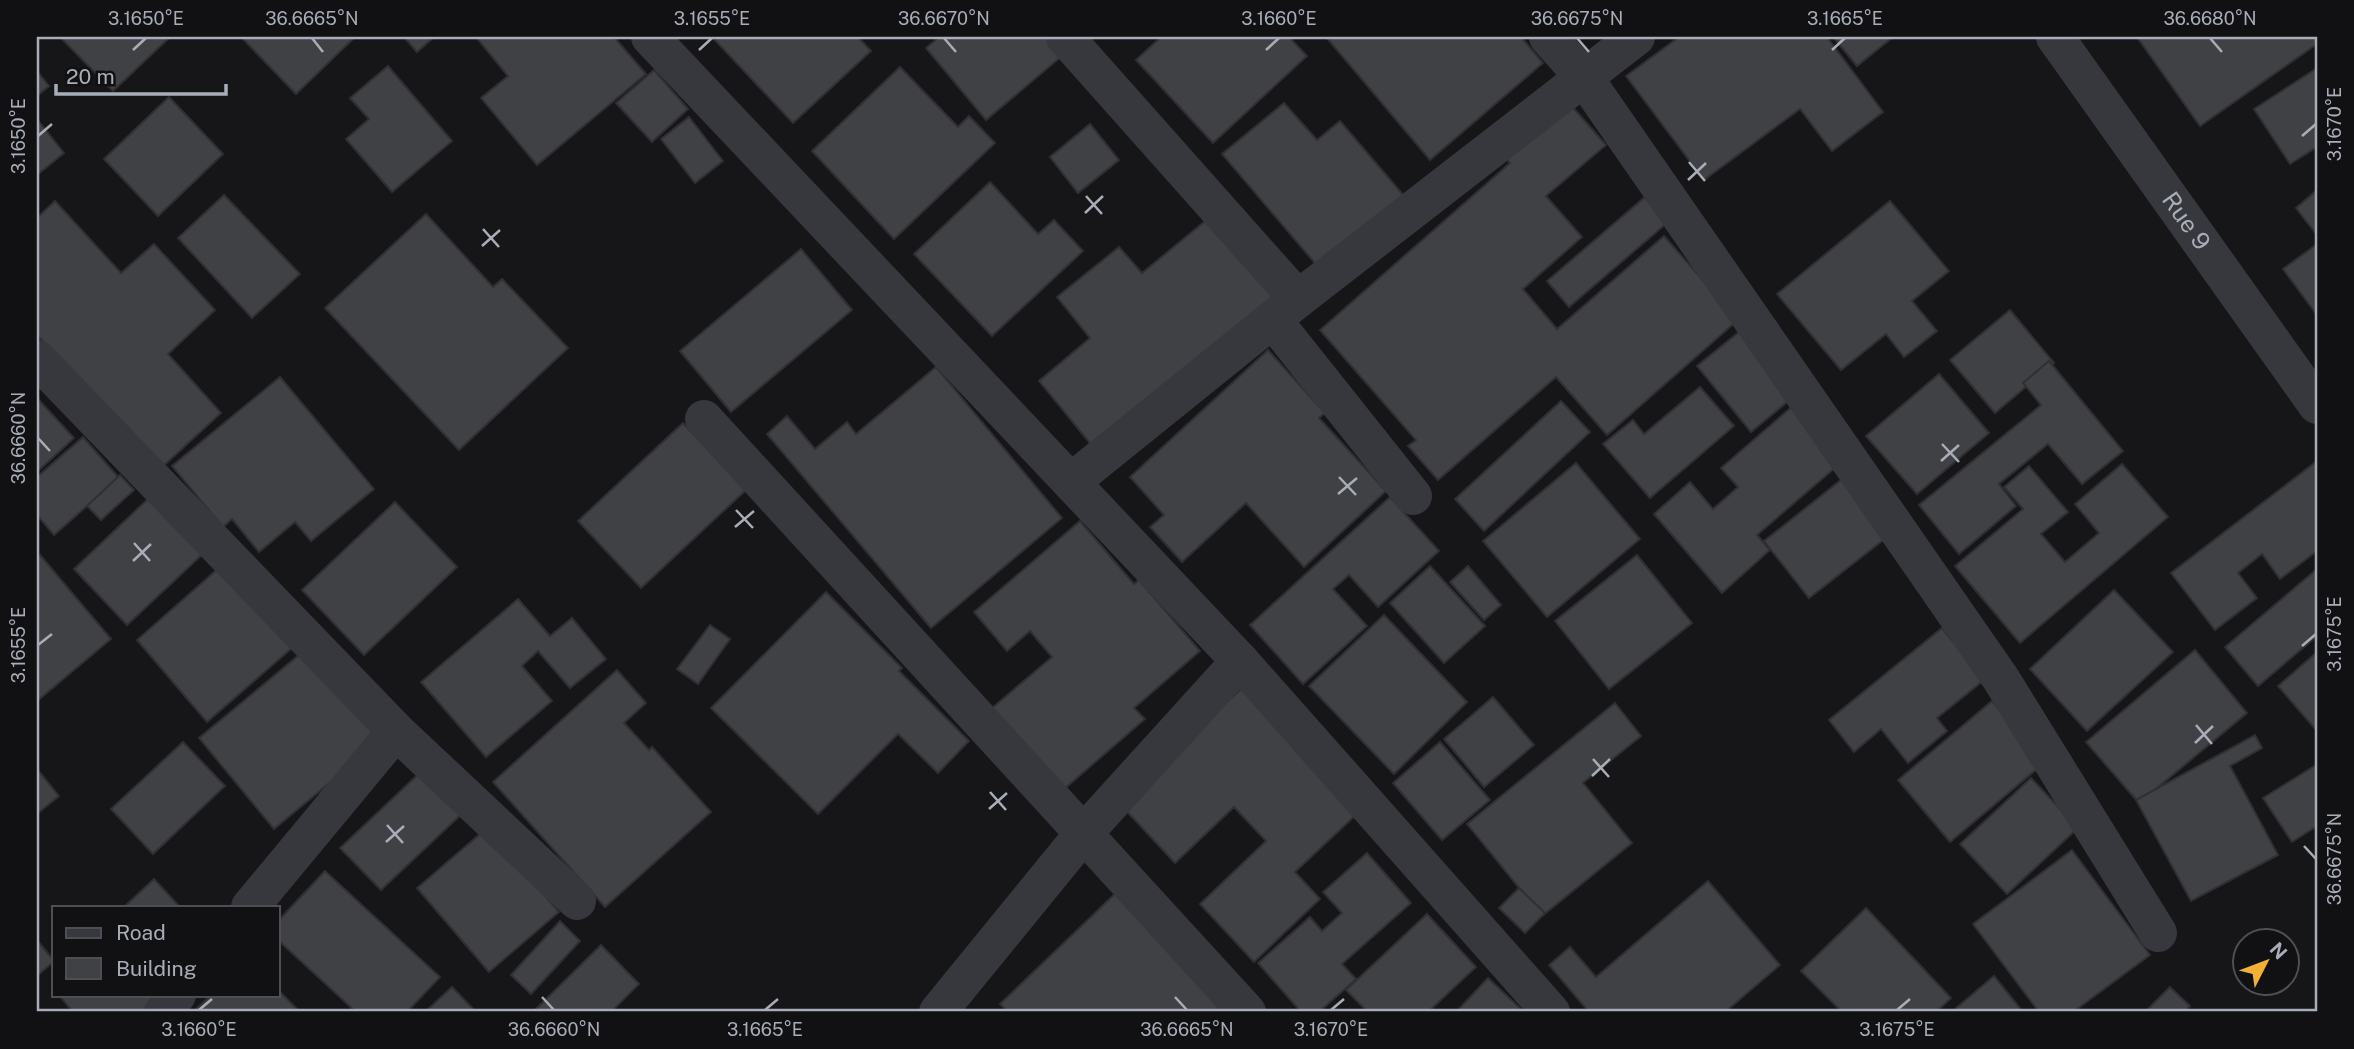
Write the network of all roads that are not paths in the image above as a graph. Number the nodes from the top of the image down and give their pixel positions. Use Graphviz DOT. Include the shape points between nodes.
graph roads {
  1 [pos="650,37"];
  2 [pos="1065,37"];
  3 [pos="1548,37"];
  4 [pos="1636,37"];
  5 [pos="2055,37"];
  6 [pos="1583,76"];
  7 [pos="1285,310"];
  8 [pos="37,359"];
  9 [pos="2317,405"];
  10 [pos="704,419"];
  11 [pos="1071,482"];
  12 [pos="1413,496"];
  13 [pos="1240,661"];
  14 [pos="396,731"];
  15 [pos="1084,833"];
  16 [pos="577,901"];
  17 [pos="251,906"];
  18 [pos="2158,933"];
  19 [pos="176,996"];
  20 [pos="163,1012"];
  21 [pos="938,1012"];
  22 [pos="1247,1012"];
  23 [pos="1551,1012"];
  1 -- 11 [label="street"];
  2 -- 7 [label="street"];
  3 -- 6 [label="street"];
  4 -- 6 [label="street"];
  5 -- 9 [label="street, Rue 9"];
  6 -- 7 [label="street"];
  6 -- 18 [label="street" via="2001,679"];
  7 -- 11 [label="street"];
  7 -- 12 [label="street"];
  8 -- 14 [label="street"];
  10 -- 15 [label="street"];
  11 -- 13 [label="street"];
  13 -- 15 [label="street"];
  13 -- 23 [label="street"];
  14 -- 16 [label="street"];
  14 -- 17 [label="street"];
  15 -- 21 [label="street"];
  15 -- 22 [label="street"];
  19 -- 20 [label="street"];
}
